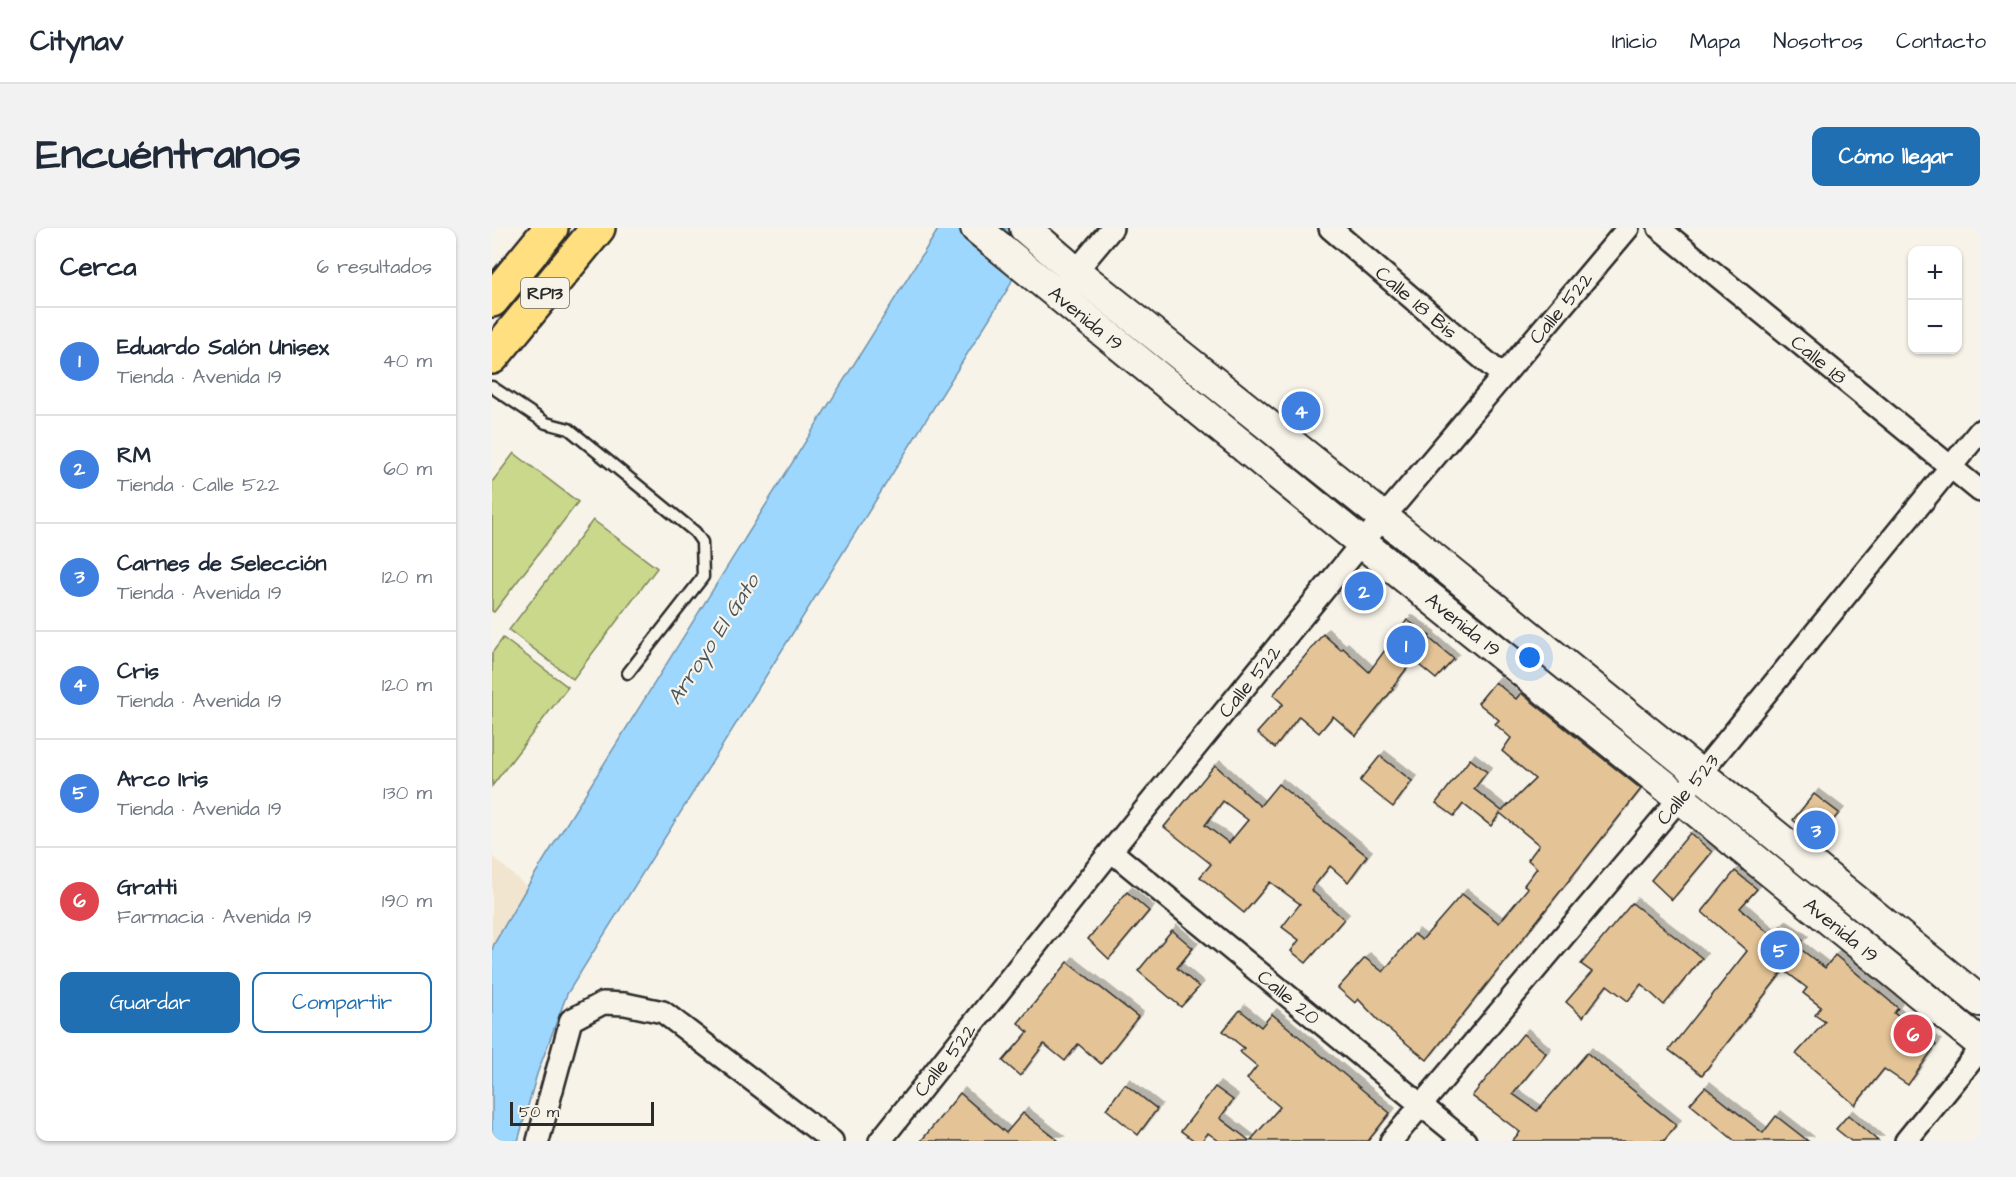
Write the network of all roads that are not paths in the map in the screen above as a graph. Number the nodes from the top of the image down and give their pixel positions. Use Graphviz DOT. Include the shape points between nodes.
graph roads {
  1 [pos="551,228"];
  2 [pos="598,228"];
  3 [pos="976,228"];
  4 [pos="1112,228"];
  5 [pos="1330,228"];
  6 [pos="1628,228"];
  7 [pos="1659,228"];
  8 [pos="1033,234"];
  9 [pos="1075,271"];
  10 [pos="1058,295"];
  11 [pos="492,300"];
  12 [pos="492,357"];
  13 [pos="1503,376"];
  14 [pos="492,387"];
  15 [pos="1980,431"];
  16 [pos="1951,468"];
  17 [pos="1980,492"];
  18 [pos="1383,517"];
  19 [pos="1362,543"];
  20 [pos="628,674"];
  21 [pos="1700,774"];
  22 [pos="1679,797"];
  23 [pos="1111,851"];
  24 [pos="1980,1001"];
  25 [pos="1980,1043"];
  26 [pos="1980,1050"];
  27 [pos="1421,1105"];
  28 [pos="538,1141"];
  29 [pos="832,1141"];
  30 [pos="880,1141"];
  31 [pos="1391,1141"];
  32 [pos="1465,1141"];
  33 [pos="1906,1141"];
  1 -- 11 [label="main road, RP13"];
  2 -- 12 [label="main road, RP13"];
  3 -- 10 [label="main road, Avenida 19"];
  4 -- 9 [label="street"];
  5 -- 13 [label="street, Calle 18 Bis"];
  6 -- 13 [label="street, Calle 522"];
  7 -- 16 [label="street, Calle 18"];
  8 -- 9 [label="main road, Avenida 19"];
  9 -- 10 [label="street"];
  9 -- 18 [label="main road, Avenida 19"];
  10 -- 19 [label="main road, Avenida 19"];
  13 -- 18 [label="street, Calle 522"];
  14 -- 20 [label="lane" via="546,423 569,429 695,532 702,542 703,576"];
  15 -- 16 [label="street, Calle 523"];
  16 -- 17 [label="street, Calle 18"];
  16 -- 21 [label="street, Calle 523"];
  18 -- 19 [label="street, Calle 522"];
  18 -- 21 [label="main road, Avenida 19"];
  19 -- 22 [label="main road, Avenida 19"];
  19 -- 23 [label="street, Calle 522"];
  21 -- 22 [label="street, Calle 523"];
  21 -- 24 [label="main road, Avenida 19"];
  22 -- 25 [label="main road, Avenida 19"];
  22 -- 27 [label="street, Calle 523"];
  23 -- 27 [label="street, Calle 20"];
  23 -- 30 [label="street, Calle 522"];
  26 -- 33 [label="street"];
  27 -- 31 [label="street, Calle 523"];
  27 -- 32 [label="street, Calle 20"];
  28 -- 29 [label="street" via="572,1020 603,1003 663,1012"];
}
